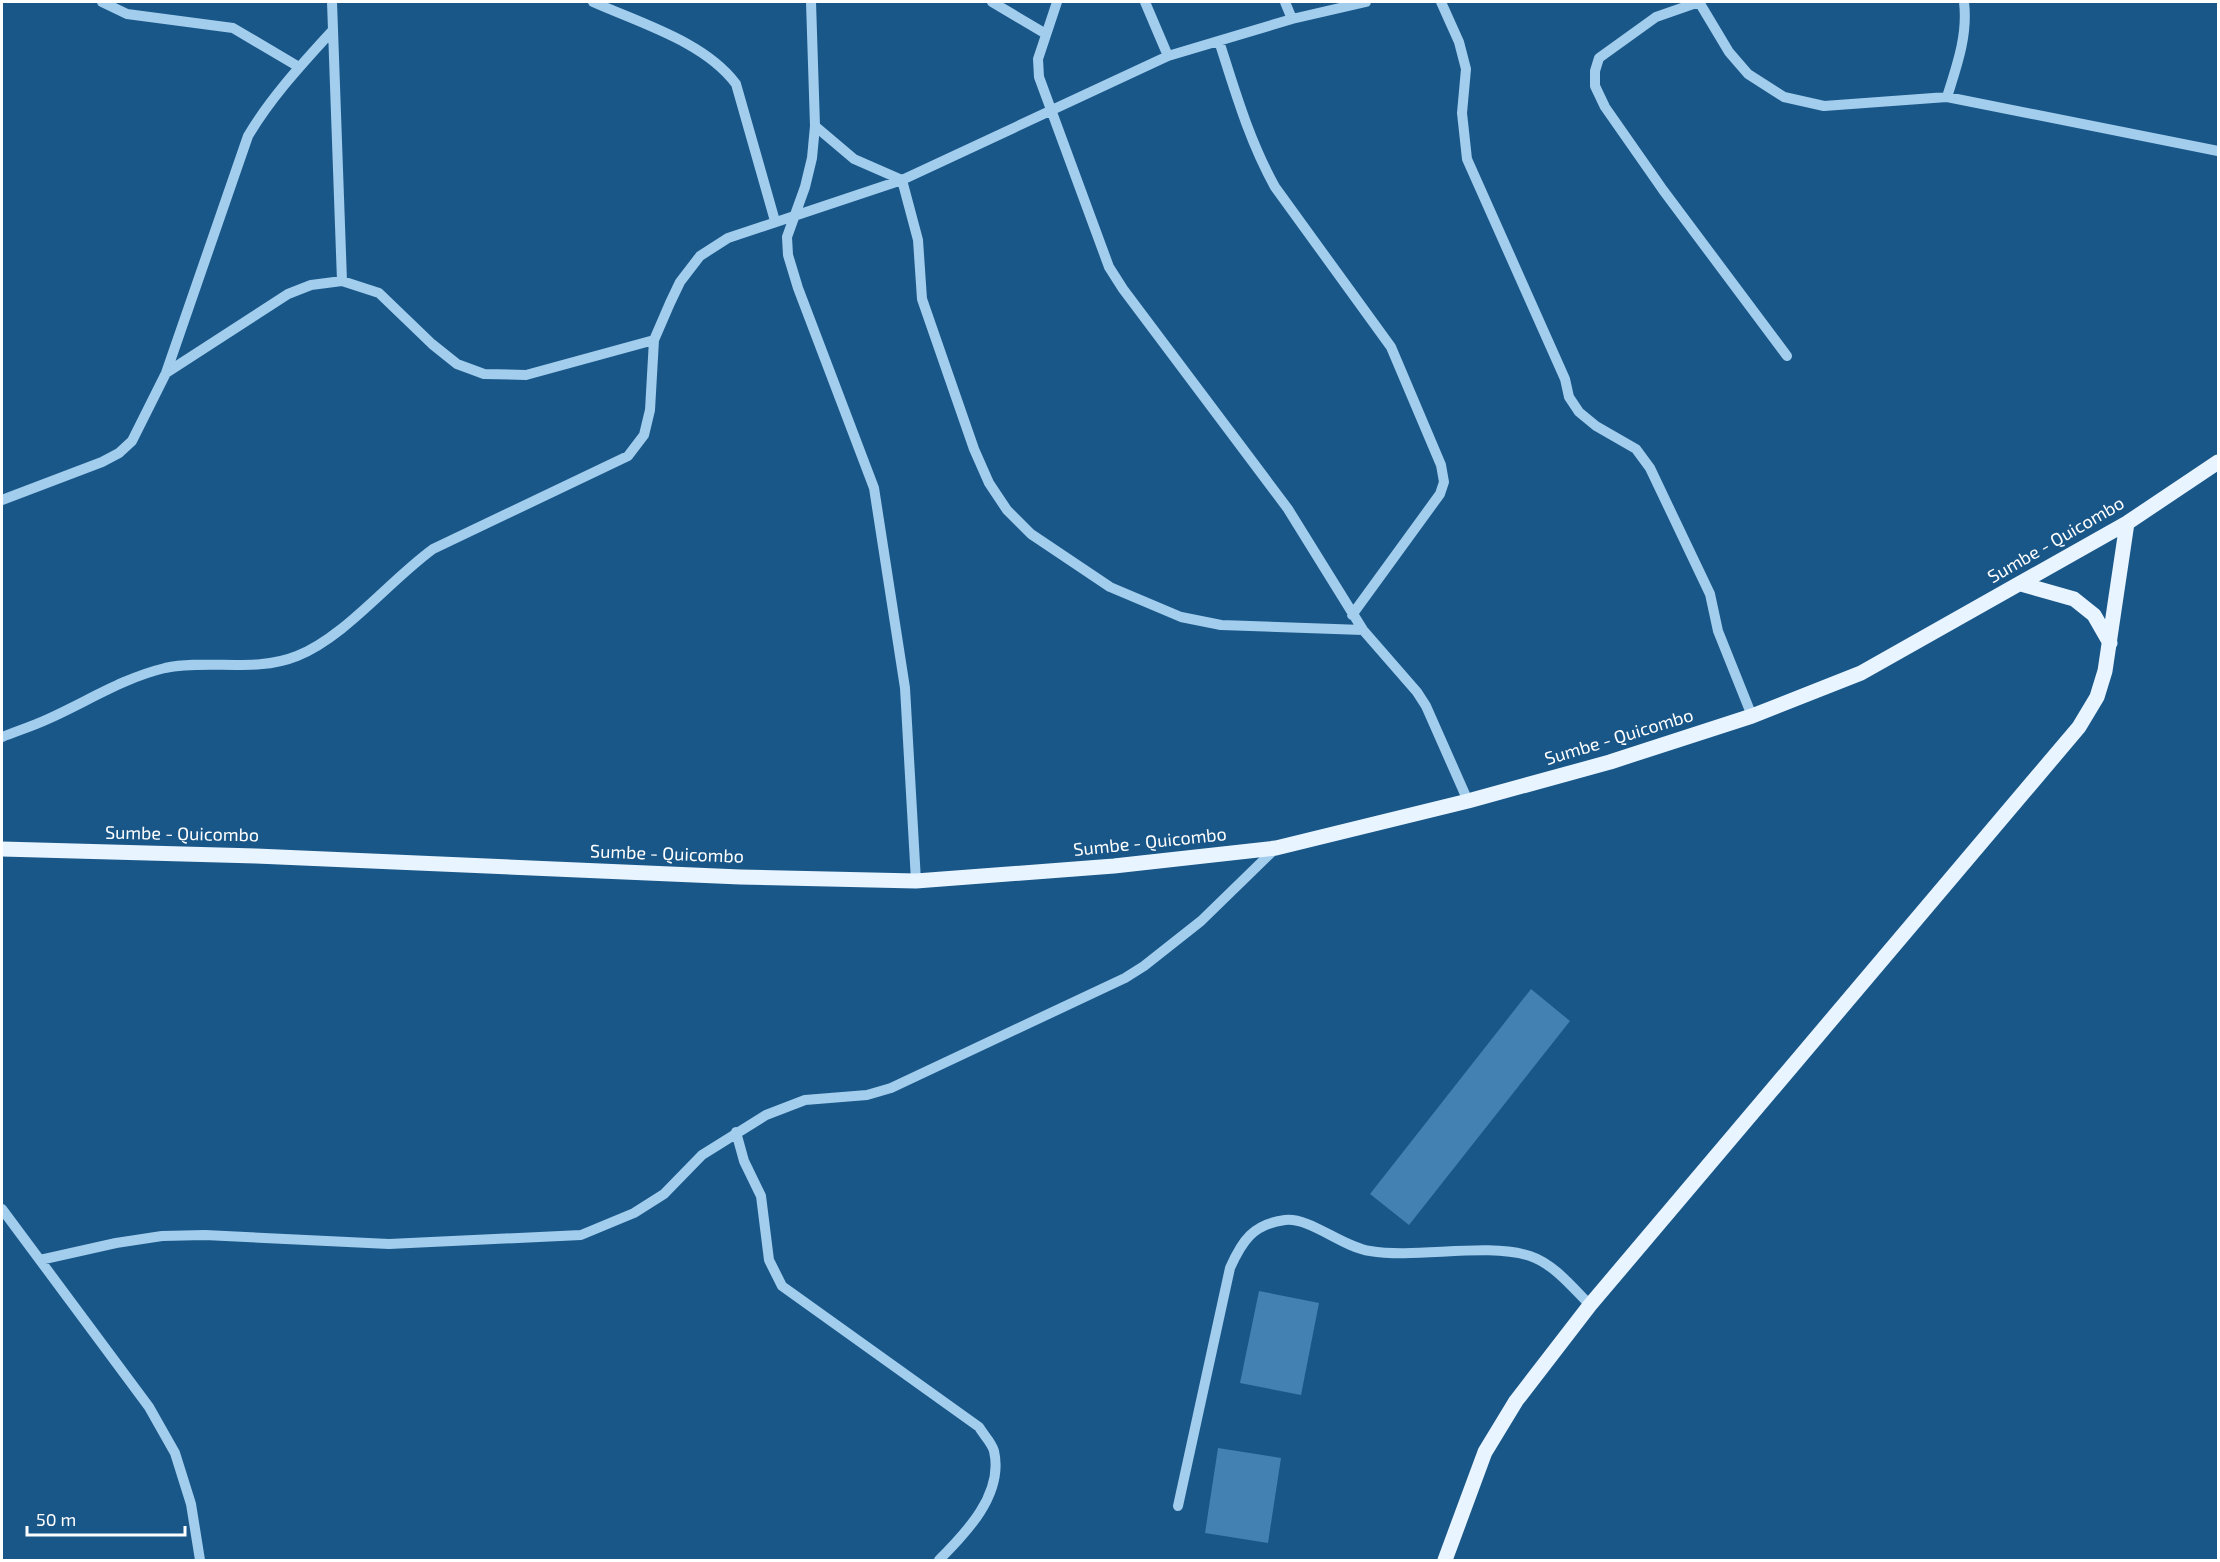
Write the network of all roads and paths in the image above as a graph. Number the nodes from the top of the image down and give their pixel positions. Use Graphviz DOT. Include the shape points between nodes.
graph roads {
  1 [pos="102,2"];
  2 [pos="332,2"];
  3 [pos="593,2"];
  4 [pos="811,2"];
  5 [pos="992,2"];
  6 [pos="1057,2"];
  7 [pos="1145,2"];
  8 [pos="1285,2"];
  9 [pos="1366,2"];
  10 [pos="1441,2"];
  11 [pos="1699,2"];
  12 [pos="1964,2"];
  13 [pos="1292,19"];
  14 [pos="332,31"];
  15 [pos="1046,34"];
  16 [pos="1219,41"];
  17 [pos="1168,56"];
  18 [pos="299,67"];
  19 [pos="1947,97"];
  20 [pos="1050,111"];
  21 [pos="815,126"];
  22 [pos="2218,151"];
  23 [pos="902,180"];
  24 [pos="792,216"];
  25 [pos="775,221"];
  26 [pos="342,282"];
  27 [pos="654,340"];
  28 [pos="1787,356"];
  29 [pos="166,373"];
  30 [pos="2218,462"];
  31 [pos="2,500"];
  32 [pos="2127,523"];
  33 [pos="2021,584"];
  34 [pos="1352,615"];
  35 [pos="1363,630"];
  36 [pos="2110,643"];
  37 [pos="1752,716"];
  38 [pos="2,737"];
  39 [pos="1468,801"];
  40 [pos="1276,848"];
  41 [pos="2,849"];
  42 [pos="916,881"];
  43 [pos="735,1132"];
  44 [pos="2,1209"];
  45 [pos="40,1260"];
  46 [pos="1590,1305"];
  47 [pos="1178,1506"];
  48 [pos="200,1560"];
  49 [pos="939,1560"];
  50 [pos="1445,1560"];
  1 -- 18 [label="street" via="128,14 233,28"];
  2 -- 14 [label="street"];
  3 -- 25 [label="street" via="707,54 724,68 736,84"];
  4 -- 21 [label="street"];
  5 -- 15 [label="street"];
  6 -- 15 [label="street"];
  7 -- 17 [label="street"];
  8 -- 13 [label="street"];
  9 -- 13 [label="street"];
  10 -- 37 [label="street" via="1466,69 1462,113 1467,159 1565,379 1569,397 1596,426 1636,449 1650,468 1710,594 1718,632"];
  11 -- 19 [label="street" via="1729,52 1748,74 1784,97 1824,106"];
  11 -- 28 [label="street" via="1656,17 1599,58 1595,86 1605,107 1663,190"];
  12 -- 19 [label="street" via="1964,42"];
  13 -- 16 [label="street"];
  14 -- 18 [label="street"];
  14 -- 26 [label="street"];
  15 -- 20 [label="street" via="1038,59 1039,77"];
  16 -- 17 [label="street"];
  16 -- 34 [label="street" via="1248,134 1262,163 1275,187 1391,347 1441,465 1444,482 1440,494"];
  17 -- 20 [label="street"];
  18 -- 29 [label="street" via="248,136"];
  19 -- 22 [label="street"];
  20 -- 23 [label="street"];
  20 -- 34 [label="street" via="1115,279 1288,509"];
  21 -- 23 [label="street" via="854,159"];
  21 -- 24 [label="street" via="810,172"];
  23 -- 24 [label="street"];
  23 -- 35 [label="street" via="918,240 922,299 974,448 989,483 1007,510 1031,534 1110,587 1181,617 1221,625"];
  24 -- 25 [label="street"];
  24 -- 42 [label="street" via="788,255 866,461 875,496 905,688"];
  25 -- 27 [label="street" via="728,238 700,256 680,282"];
  26 -- 27 [label="street" via="379,293 432,344 458,364 484,374 526,375"];
  26 -- 29 [label="street" via="311,285 288,294"];
  27 -- 38 [label="street" via="650,410 644,435 628,456 433,549 325,642 274,664 169,668 134,676 49,719"];
  29 -- 31 [label="street" via="141,426 119,453"];
  30 -- 32 [label="main road, Sumbe - Quicombo"];
  32 -- 33 [label="main road, Sumbe - Quicombo"];
  32 -- 36 [label="main road"];
  33 -- 36 [label="main road" via="2074,599 2094,615"];
  33 -- 37 [label="main road, Sumbe - Quicombo" via="1861,673"];
  34 -- 35 [label="street"];
  35 -- 39 [label="street" via="1426,706"];
  36 -- 46 [label="main road" via="2097,697 2079,727"];
  37 -- 39 [label="main road, Sumbe - Quicombo" via="1610,762"];
  39 -- 40 [label="main road, Sumbe - Quicombo"];
  40 -- 42 [label="main road, Sumbe - Quicombo" via="1114,866"];
  40 -- 43 [label="street" via="1202,921 1125,978 891,1088 867,1095 805,1100 765,1114"];
  41 -- 42 [label="main road, Sumbe - Quicombo"];
  43 -- 45 [label="street" via="702,1155 664,1194 634,1214 580,1234 389,1244 162,1236"];
  43 -- 49 [label="street" via="761,1196 769,1260 782,1286 979,1427 994,1450 994,1482 974,1525"];
  44 -- 45 [label="street"];
  45 -- 48 [label="street" via="150,1407 175,1453 192,1504"];
  46 -- 47 [label="street" via="1550,1268 1530,1256 1503,1252 1372,1252 1345,1244 1300,1220 1286,1220 1255,1230 1241,1243 1230,1268"];
  46 -- 50 [label="main road" via="1516,1401 1485,1452"];
}
